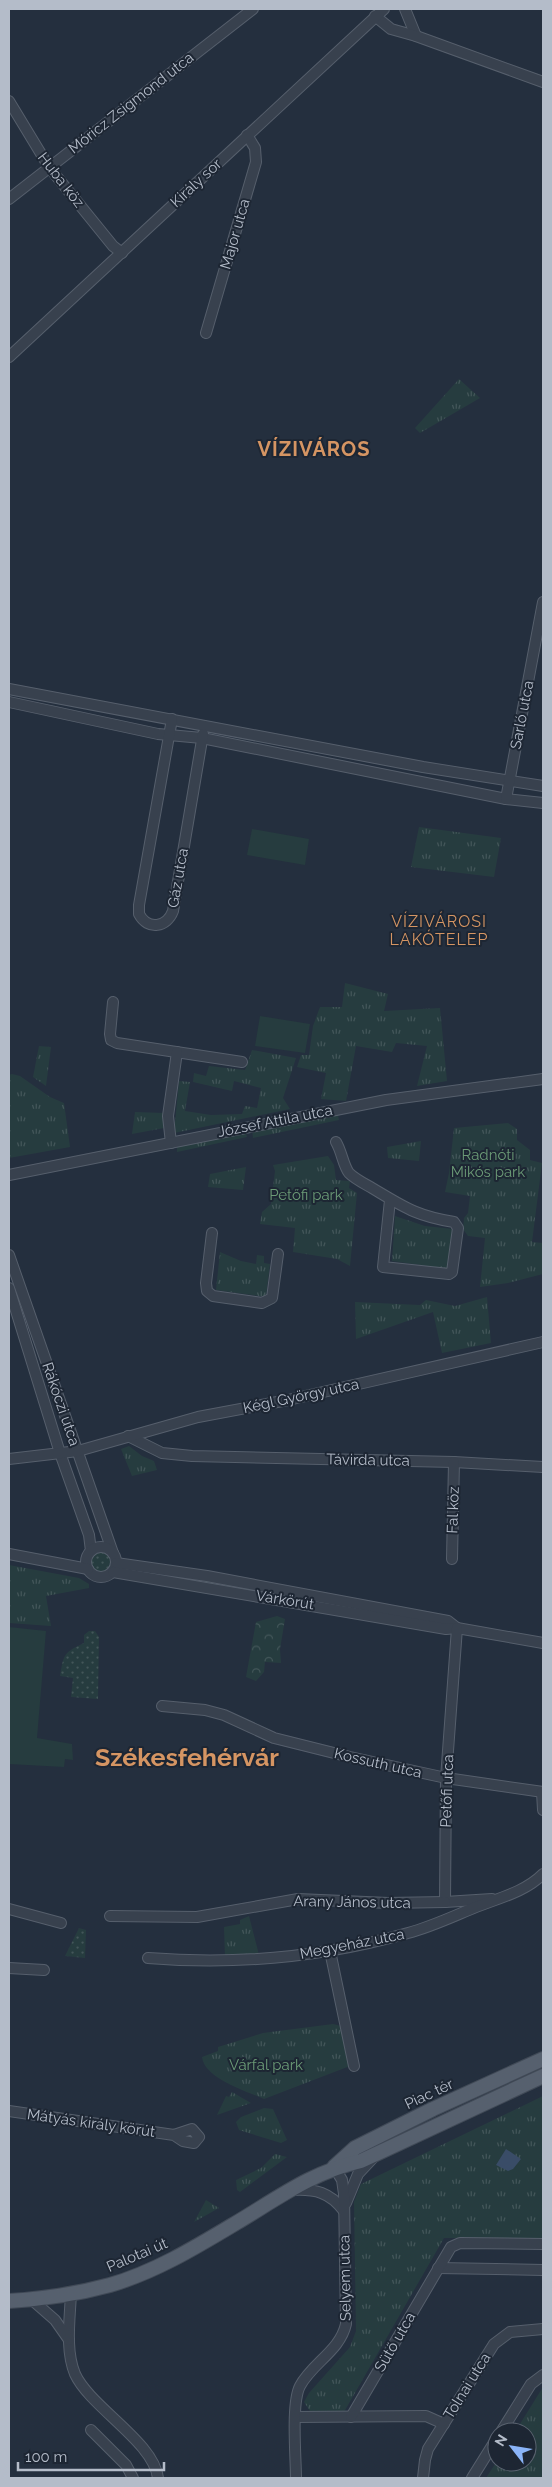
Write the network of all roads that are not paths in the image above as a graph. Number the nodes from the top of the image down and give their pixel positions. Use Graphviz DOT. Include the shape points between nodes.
graph roads {
  1 [pos="253,9"];
  2 [pos="384,9"];
  3 [pos="405,9"];
  4 [pos="376,16"];
  5 [pos="416,36"];
  6 [pos="543,82"];
  7 [pos="9,101"];
  8 [pos="247,136"];
  9 [pos="49,167"];
  10 [pos="9,199"];
  11 [pos="122,253"];
  12 [pos="206,333"];
  13 [pos="9,357"];
  14 [pos="543,602"];
  15 [pos="9,689"];
  16 [pos="9,702"];
  17 [pos="172,719"];
  18 [pos="205,724"];
  19 [pos="169,734"];
  20 [pos="202,738"];
  21 [pos="509,782"];
  22 [pos="543,786"];
  23 [pos="506,799"];
  24 [pos="543,803"];
  25 [pos="113,1002"];
  26 [pos="177,1052"];
  27 [pos="242,1062"];
  28 [pos="543,1078"];
  29 [pos="171,1142"];
  30 [pos="336,1142"];
  31 [pos="9,1175"];
  32 [pos="390,1200"];
  33 [pos="212,1233"];
  34 [pos="278,1254"];
  35 [pos="9,1255"];
  36 [pos="9,1288"];
  37 [pos="543,1342"];
  38 [pos="128,1436"];
  39 [pos="78,1451"];
  40 [pos="60,1453"];
  41 [pos="9,1459"];
  42 [pos="454,1462"];
  43 [pos="543,1467"];
  44 [pos="9,1548"];
  45 [pos="113,1552"];
  46 [pos="9,1554"];
  47 [pos="452,1559"];
  48 [pos="89,1560"];
  49 [pos="115,1567"];
  50 [pos="457,1628"];
  51 [pos="543,1642"];
  52 [pos="162,1706"];
  53 [pos="446,1778"];
  54 [pos="542,1792"];
  55 [pos="543,1810"];
  56 [pos="543,1874"];
  57 [pos="497,1899"];
  58 [pos="445,1902"];
  59 [pos="9,1909"];
  60 [pos="110,1916"];
  61 [pos="61,1923"];
  62 [pos="330,1951"];
  63 [pos="148,1958"];
  64 [pos="9,1968"];
  65 [pos="44,1970"];
  66 [pos="543,2059"];
  67 [pos="354,2066"];
  68 [pos="543,2076"];
  69 [pos="9,2112"];
  70 [pos="174,2135"];
  71 [pos="381,2152"];
  72 [pos="334,2167"];
  73 [pos="288,2190"];
  74 [pos="266,2204"];
  75 [pos="344,2211"];
  76 [pos="543,2244"];
  77 [pos="438,2268"];
  78 [pos="543,2270"];
  79 [pos="71,2293"];
  80 [pos="31,2299"];
  81 [pos="9,2301"];
  82 [pos="538,2329"];
  83 [pos="70,2341"];
  84 [pos="543,2375"];
  85 [pos="296,2417"];
  86 [pos="351,2417"];
  87 [pos="507,2422"];
  88 [pos="444,2424"];
  89 [pos="92,2430"];
  90 [pos="487,2454"];
  91 [pos="133,2478"];
  92 [pos="158,2478"];
  93 [pos="296,2478"];
  94 [pos="423,2478"];
  95 [pos="472,2478"];
  1 -- 9 [label="street, Móricz Zsigmond utca"];
  2 -- 4 [label="street, Király sor"];
  3 -- 5 [label="street"];
  4 -- 5 [label="street" via="391,28"];
  4 -- 8 [label="street, Király sor"];
  5 -- 6 [label="street"];
  7 -- 9 [label="street, Huba köz"];
  8 -- 11 [label="street, Király sor"];
  8 -- 12 [label="street, Major utca" via="255,148 256,162"];
  9 -- 10 [label="street, Móricz Zsigmond utca"];
  9 -- 11 [label="street, Huba köz"];
  11 -- 13 [label="street, Király sor"];
  14 -- 21 [label="street, Sarló utca"];
  15 -- 17 [label="street"];
  16 -- 19 [label="street"];
  17 -- 18 [label="street"];
  17 -- 19 [label="street, Gáz utca"];
  18 -- 20 [label="street, Gáz utca"];
  18 -- 21 [label="street"];
  19 -- 20 [label="street"];
  19 -- 20 [label="street, Gáz utca" via="139,914 148,924 160,926 174,911"];
  20 -- 23 [label="street"];
  21 -- 22 [label="street"];
  21 -- 23 [label="street, Sarló utca"];
  23 -- 24 [label="street"];
  25 -- 26 [label="street" via="111,1040"];
  26 -- 27 [label="street"];
  26 -- 29 [label="street" via="168,1116"];
  28 -- 29 [label="street, József Attila utca" via="386,1100"];
  29 -- 31 [label="street, József Attila utca"];
  30 -- 32 [label="street" via="350,1175"];
  32 -- 32 [label="street" via="425,1217 454,1222 458,1228 454,1268 449,1274 383,1266"];
  33 -- 34 [label="street" via="206,1283 207,1291 213,1296 268,1302 272,1298"];
  35 -- 39 [label="street, Rákóczi utca"];
  36 -- 40 [label="street, Rákóczi utca"];
  37 -- 38 [label="street, Kégl György utca" via="288,1400 198,1417"];
  38 -- 39 [label="street, Kégl György utca"];
  38 -- 42 [label="street, Távirda utca" via="162,1453 192,1456"];
  39 -- 40 [label="street, Kégl György utca"];
  39 -- 45 [label="street, Rákóczi utca"];
  40 -- 41 [label="street, Kégl György utca"];
  40 -- 48 [label="street, Rákóczi utca" via="89,1535"];
  42 -- 43 [label="street, Távirda utca"];
  42 -- 47 [label="street, Fal köz"];
  44 -- 48 [label="street, Várkörút"];
  45 -- 48 [label="street, Várkörút" via="100,1547"];
  45 -- 49 [label="street"];
  46 -- 48 [label="street, Várkörút"];
  48 -- 49 [label="street, Várkörút" via="100,1577"];
  49 -- 50 [label="street, Várkörút" via="446,1629"];
  50 -- 51 [label="street, Várkörút"];
  50 -- 53 [label="street, Petőfi utca"];
  52 -- 53 [label="street, Kossuth utca" via="224,1715 271,1741"];
  53 -- 54 [label="street, Kossuth utca"];
  53 -- 58 [label="street, Petőfi utca"];
  54 -- 55 [label="street"];
  56 -- 57 [label="street, Megyeház utca" via="521,1890"];
  57 -- 58 [label="street"];
  57 -- 62 [label="street, Megyeház utca" via="409,1933"];
  58 -- 60 [label="street, Arany János utca" via="298,1899 197,1917"];
  59 -- 61 [label="street"];
  62 -- 63 [label="street, Megyeház utca" via="238,1961"];
  62 -- 67 [label="street"];
  64 -- 65 [label="street"];
  66 -- 72 [label="main road, Piac tér" via="355,2148"];
  68 -- 71 [label="main road, Piac tér"];
  69 -- 70 [label="street, Mátyás király körút"];
  71 -- 72 [label="main road, Piac tér"];
  71 -- 75 [label="street, Selyem utca" via="358,2174"];
  72 -- 73 [label="main road, Piac tér"];
  72 -- 75 [label="street, Selyem utca" via="342,2180"];
  73 -- 74 [label="main road, Piac tér"];
  73 -- 75 [label="street" via="322,2192"];
  74 -- 79 [label="main road, Palotai út" via="196,2246 144,2272 111,2285"];
  75 -- 85 [label="street, Selyem utca" via="346,2324 334,2348 300,2385"];
  76 -- 77 [label="street, Sütő utca" via="460,2243 451,2247"];
  77 -- 78 [label="street"];
  77 -- 86 [label="street, Sütő utca"];
  79 -- 80 [label="main road, Palotai út"];
  79 -- 83 [label="street"];
  80 -- 81 [label="main road, Palotai út"];
  80 -- 83 [label="street" via="55,2320"];
  82 -- 88 [label="street, Tolnai utca" via="510,2332 494,2344"];
  83 -- 92 [label="street" via="76,2376 152,2459"];
  84 -- 87 [label="street" via="531,2384"];
  85 -- 86 [label="street"];
  85 -- 93 [label="street, Selyem utca"];
  86 -- 88 [label="street" via="426,2416"];
  88 -- 94 [label="street, Tolnai utca" via="426,2455"];
  89 -- 91 [label="street" via="126,2465"];
  90 -- 95 [label="street"];
}
